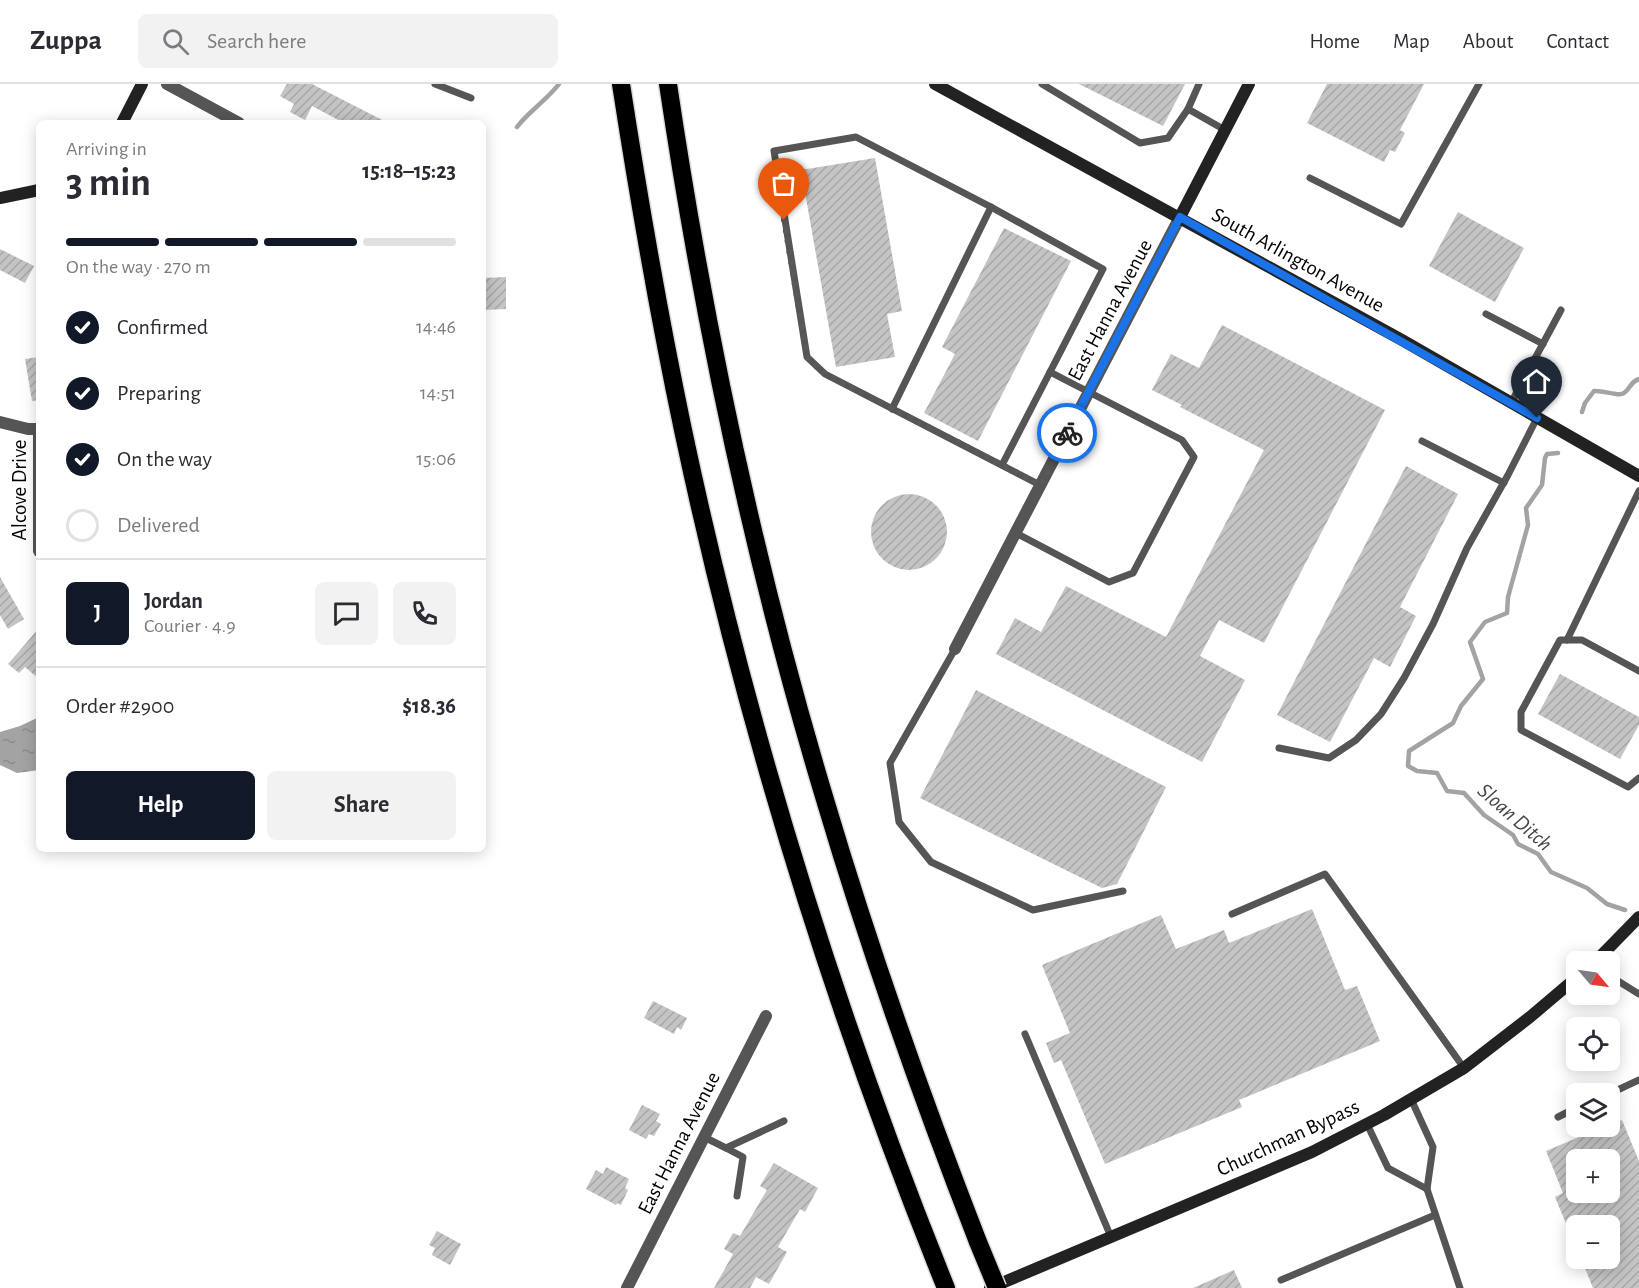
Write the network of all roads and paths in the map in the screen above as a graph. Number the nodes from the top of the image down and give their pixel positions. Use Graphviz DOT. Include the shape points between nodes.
graph roads {
  1 [pos="142,84"];
  2 [pos="167,84"];
  3 [pos="435,84"];
  4 [pos="621,84"];
  5 [pos="668,84"];
  6 [pos="935,84"];
  7 [pos="1042,84"];
  8 [pos="1199,84"];
  9 [pos="1249,84"];
  10 [pos="1479,84"];
  11 [pos="471,98"];
  12 [pos="1188,109"];
  13 [pos="124,120"];
  14 [pos="233,120"];
  15 [pos="1226,130"];
  16 [pos="1310,178"];
  17 [pos="36,191"];
  18 [pos="0,198"];
  19 [pos="991,207"];
  20 [pos="1180,217"];
  21 [pos="1561,310"];
  22 [pos="1486,314"];
  23 [pos="1543,344"];
  24 [pos="1050,372"];
  25 [pos="1089,392"];
  26 [pos="1511,403"];
  27 [pos="892,409"];
  28 [pos="1537,418"];
  29 [pos="0,422"];
  30 [pos="36,429"];
  31 [pos="1422,441"];
  32 [pos="1002,465"];
  33 [pos="1639,476"];
  34 [pos="1504,483"];
  35 [pos="1041,485"];
  36 [pos="1639,491"];
  37 [pos="1016,532"];
  38 [pos="1567,640"];
  39 [pos="955,649"];
  40 [pos="1639,671"];
  41 [pos="1280,748"];
  42 [pos="1639,778"];
  43 [pos="1123,891"];
  44 [pos="1232,914"];
  45 [pos="1639,917"];
  46 [pos="1606,951"];
  47 [pos="1620,982"];
  48 [pos="1566,986"];
  49 [pos="1639,994"];
  50 [pos="766,1016"];
  51 [pos="1025,1034"];
  52 [pos="1464,1068"];
  53 [pos="1639,1080"];
  54 [pos="1620,1089"];
  55 [pos="1411,1099"];
  56 [pos="1566,1113"];
  57 [pos="1558,1117"];
  58 [pos="784,1121"];
  59 [pos="1367,1124"];
  60 [pos="704,1137"];
  61 [pos="726,1148"];
  62 [pos="1427,1190"];
  63 [pos="737,1196"];
  64 [pos="1435,1215"];
  65 [pos="1111,1238"];
  66 [pos="1281,1280"];
  67 [pos="627,1288"];
  68 [pos="946,1288"];
  69 [pos="989,1288"];
  70 [pos="997,1288"];
  71 [pos="1460,1288"];
  1 -- 13 [label="street"];
  2 -- 14 [label="street"];
  3 -- 11 [label="lane"];
  4 -- 68 [label="highway" via="683,432 754,722 838,995"];
  5 -- 70 [label="highway, bridge" via="709,327 796,697 826,803 909,1055"];
  6 -- 20 [label="street, South Arlington Avenue"];
  7 -- 12 [label="lane" via="1140,143 1168,138"];
  8 -- 12 [label="lane"];
  9 -- 15 [label="street, East Hanna Avenue"];
  10 -- 16 [label="lane" via="1401,224"];
  12 -- 15 [label="lane"];
  15 -- 20 [label="street, East Hanna Avenue"];
  17 -- 18 [label="street"];
  19 -- 24 [label="lane" via="1103,269"];
  19 -- 27 [label="lane"];
  19 -- 27 [label="lane" via="856,136 774,151 807,357 825,374"];
  20 -- 25 [label="street, East Hanna Avenue"];
  20 -- 26 [label="street, South Arlington Avenue"];
  21 -- 23 [label="lane"];
  22 -- 23 [label="lane"];
  23 -- 26 [label="lane"];
  24 -- 25 [label="lane"];
  24 -- 32 [label="lane"];
  25 -- 35 [label="street, East Hanna Avenue"];
  25 -- 37 [label="lane" via="1182,440 1194,457 1133,573 1109,582"];
  26 -- 28 [label="street, South Arlington Avenue"];
  27 -- 32 [label="lane"];
  28 -- 33 [label="street, South Arlington Avenue"];
  28 -- 34 [label="lane"];
  29 -- 30 [label="street"];
  31 -- 34 [label="lane"];
  32 -- 35 [label="lane"];
  34 -- 41 [label="lane" via="1467,548 1433,624 1381,714 1356,740 1329,758"];
  35 -- 37 [label="street, East Hanna Avenue"];
  36 -- 38 [label="lane"];
  37 -- 39 [label="street, East Hanna Avenue"];
  38 -- 40 [label="lane" via="1582,640"];
  38 -- 42 [label="lane" via="1560,640 1521,712 1521,730 1628,787"];
  39 -- 43 [label="lane" via="890,763 899,822 931,862 1033,910"];
  44 -- 52 [label="lane" via="1325,874"];
  45 -- 46 [label="street"];
  47 -- 49 [label="lane"];
  48 -- 52 [label="street, Churchman Bypass"];
  50 -- 60 [label="street, East Hanna Avenue"];
  51 -- 65 [label="lane"];
  52 -- 55 [label="street, Churchman Bypass"];
  53 -- 54 [label="lane"];
  55 -- 59 [label="street, Churchman Bypass"];
  55 -- 62 [label="lane" via="1433,1147"];
  56 -- 57 [label="lane"];
  58 -- 61 [label="lane"];
  59 -- 62 [label="lane" via="1388,1168"];
  59 -- 65 [label="street, Churchman Bypass" via="1312,1152"];
  60 -- 61 [label="lane"];
  60 -- 67 [label="street, East Hanna Avenue"];
  61 -- 63 [label="lane" via="743,1157"];
  62 -- 64 [label="lane"];
  64 -- 66 [label="lane"];
  64 -- 71 [label="lane"];
  65 -- 69 [label="street, Churchman Bypass"];
}
